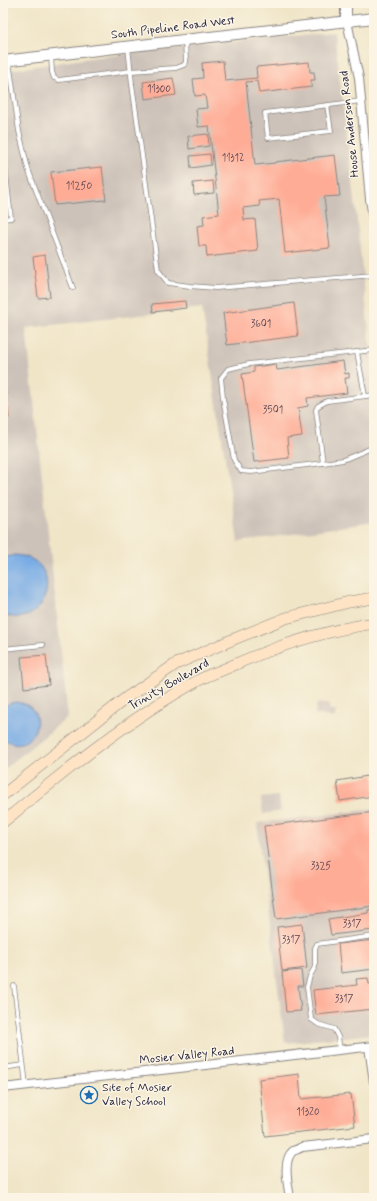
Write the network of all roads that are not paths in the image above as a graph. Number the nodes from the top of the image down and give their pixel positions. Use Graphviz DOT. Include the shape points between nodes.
graph roads {
  1 [pos="346,3"];
  2 [pos="374,18"];
  3 [pos="347,22"];
  4 [pos="185,40"];
  5 [pos="128,46"];
  6 [pos="51,56"];
  7 [pos="6,61"];
  8 [pos="131,71"];
  9 [pos="361,101"];
  10 [pos="327,105"];
  11 [pos="3,148"];
  12 [pos="372,199"];
  13 [pos="3,219"];
  14 [pos="374,224"];
  15 [pos="374,275"];
  16 [pos="73,288"];
  17 [pos="374,350"];
  18 [pos="357,352"];
  19 [pos="374,395"];
  20 [pos="365,396"];
  21 [pos="374,447"];
  22 [pos="323,464"];
  23 [pos="374,598"];
  24 [pos="374,623"];
  25 [pos="43,645"];
  26 [pos="3,649"];
  27 [pos="3,795"];
  28 [pos="3,822"];
  29 [pos="374,936"];
  30 [pos="14,986"];
  31 [pos="372,1047"];
  32 [pos="340,1050"];
  33 [pos="23,1065"];
  34 [pos="3,1068"];
  35 [pos="374,1082"];
  36 [pos="26,1085"];
  37 [pos="3,1088"];
  38 [pos="374,1139"];
  39 [pos="290,1198"];
  1 -- 3 [label="street"];
  2 -- 3 [label="street, South Pipeline Road West"];
  3 -- 4 [label="street, South Pipeline Road West"];
  3 -- 9 [label="street, House Anderson Road"];
  4 -- 5 [label="street, South Pipeline Road West"];
  4 -- 8 [label="lane" via="184,65 176,68"];
  5 -- 6 [label="street, South Pipeline Road West"];
  5 -- 8 [label="lane"];
  6 -- 7 [label="street, South Pipeline Road West"];
  6 -- 8 [label="lane" via="54,78 59,80"];
  7 -- 16 [label="lane" via="28,169"];
  8 -- 15 [label="lane" via="158,270 168,283 216,288"];
  9 -- 10 [label="lane"];
  9 -- 12 [label="street, House Anderson Road"];
  10 -- 10 [label="lane" via="265,113 268,138 331,131"];
  11 -- 13 [label="lane" via="11,218"];
  12 -- 14 [label="street, House Anderson Road"];
  17 -- 18 [label="lane"];
  18 -- 20 [label="lane"];
  18 -- 22 [label="lane" via="249,364 228,370 221,378 234,460 241,471"];
  19 -- 20 [label="lane"];
  20 -- 22 [label="lane" via="327,401 318,406 316,410"];
  21 -- 22 [label="lane" via="344,460"];
  23 -- 27 [label="main road, Trinity Boulevard" via="286,618 176,664 126,698"];
  24 -- 28 [label="main road, Trinity Boulevard" via="351,626 275,648 201,679 112,736"];
  25 -- 26 [label="lane"];
  29 -- 32 [label="lane" via="317,944 315,948 315,967 307,987 312,1019 318,1024 334,1029"];
  30 -- 33 [label="lane"];
  31 -- 32 [label="street, Mosier Valley Road"];
  31 -- 35 [label="street"];
  32 -- 36 [label="street, Mosier Valley Road"];
  33 -- 34 [label="lane"];
  33 -- 36 [label="lane"];
  36 -- 37 [label="street, Mosier Valley Road"];
  38 -- 39 [label="street" via="293,1151 286,1164"];
}
